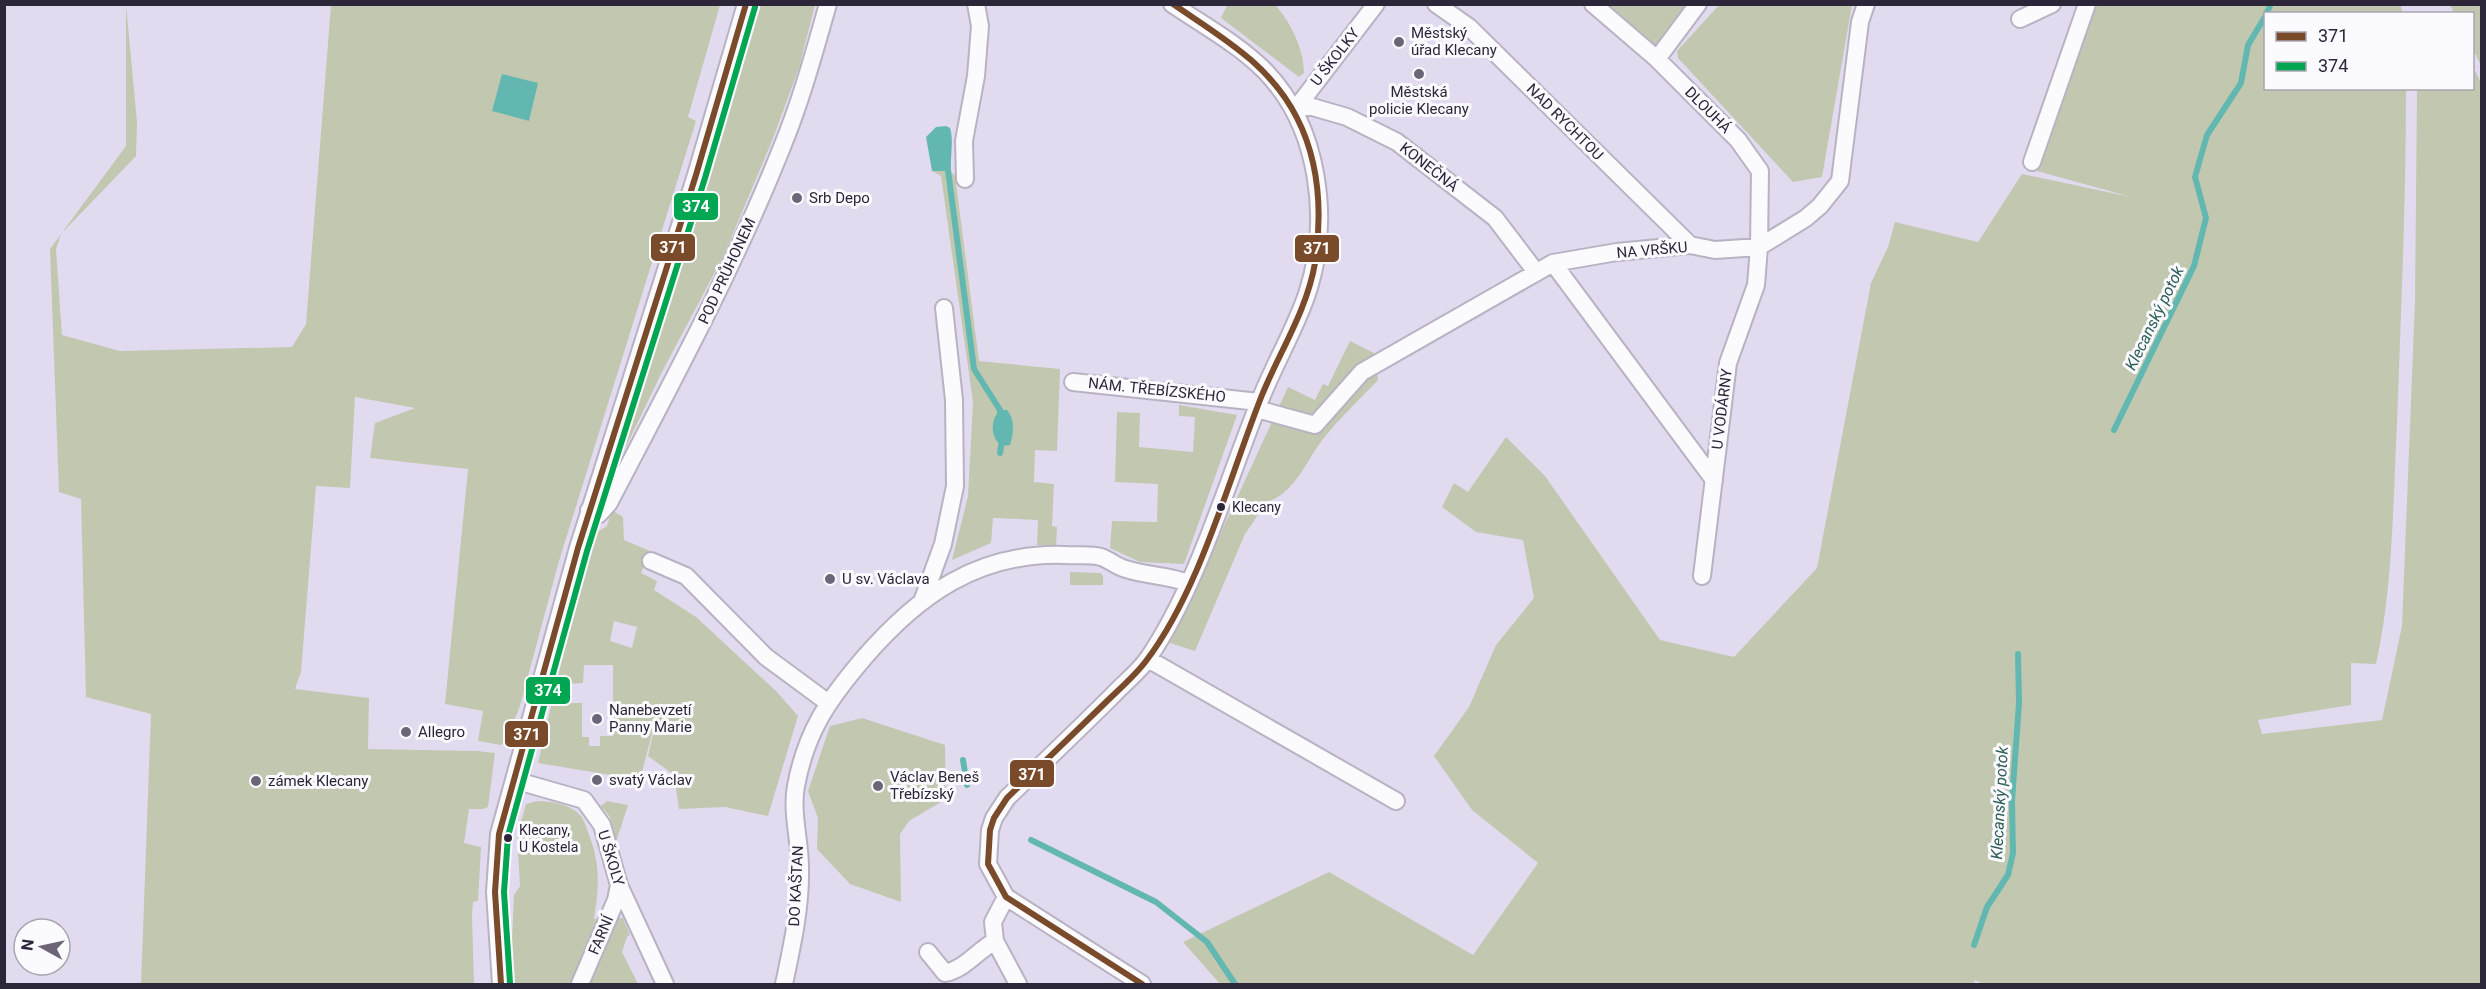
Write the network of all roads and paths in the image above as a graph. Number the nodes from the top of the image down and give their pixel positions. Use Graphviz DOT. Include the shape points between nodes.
graph roads {
  1 [pos="746,4"];
  2 [pos="828,4"];
  3 [pos="976,4"];
  4 [pos="1172,4"];
  5 [pos="1376,4"];
  6 [pos="1436,4"];
  7 [pos="1593,4"];
  8 [pos="1698,4"];
  9 [pos="1866,4"];
  10 [pos="2052,4"];
  11 [pos="2087,4"];
  12 [pos="2020,19"];
  13 [pos="1657,59"];
  14 [pos="1294,111"];
  15 [pos="2032,162"];
  16 [pos="965,179"];
  17 [pos="1690,245"];
  18 [pos="1759,247"];
  19 [pos="1553,263"];
  20 [pos="1536,272"];
  21 [pos="944,308"];
  22 [pos="1073,382"];
  23 [pos="1258,406"];
  24 [pos="1315,425"];
  25 [pos="1714,480"];
  26 [pos="589,510"];
  27 [pos="651,561"];
  28 [pos="1702,576"];
  29 [pos="1188,583"];
  30 [pos="923,599"];
  31 [pos="1148,659"];
  32 [pos="827,702"];
  33 [pos="514,780"];
  34 [pos="1396,801"];
  35 [pos="619,885"];
  36 [pos="1006,897"];
  37 [pos="994,941"];
  38 [pos="928,952"];
  39 [pos="501,984"];
  40 [pos="580,984"];
  41 [pos="665,984"];
  42 [pos="784,984"];
  43 [pos="1018,984"];
  44 [pos="1142,984"];
  1 -- 26 [label="street"];
  2 -- 26 [label="street, POD PRŮHONEM" via="783,146 734,260 609,503 599,514"];
  3 -- 16 [label="street" via="980,26 964,141"];
  4 -- 14 [label="street" via="1265,71"];
  5 -- 14 [label="street, U ŠKOLKY"];
  6 -- 17 [label="street, NAD RYCHTOU" via="1469,27"];
  7 -- 13 [label="street, DLOUHÁ"];
  8 -- 13 [label="street"];
  9 -- 18 [label="street, NA VRŠKU" via="1860,22 1840,181 1806,218"];
  10 -- 12 [label="street"];
  11 -- 15 [label="street"];
  13 -- 18 [label="street, DLOUHÁ" via="1738,140 1760,171"];
  14 -- 20 [label="street, KONEČNÁ" via="1309,106 1347,117 1397,142 1495,218"];
  14 -- 23 [label="street" via="1310,149 1320,210 1316,265"];
  17 -- 18 [label="street, NA VRŠKU" via="1715,250"];
  17 -- 19 [label="street, NA VRŠKU"];
  18 -- 25 [label="street, U VODÁRNY" via="1756,285 1728,363"];
  19 -- 20 [label="street, NA VRŠKU"];
  19 -- 25 [label="street"];
  20 -- 24 [label="street, NA VRŠKU" via="1362,372"];
  21 -- 30 [label="street" via="954,400 955,486 943,544"];
  22 -- 23 [label="street, NÁM. TŘEBÍZSKÉHO" via="1240,399"];
  23 -- 24 [label="street, NÁM. TŘEBÍZSKÉHO"];
  23 -- 29 [label="street"];
  25 -- 28 [label="street, U VODÁRNY"];
  26 -- 33 [label="street"];
  27 -- 32 [label="street" via="686,576 766,657"];
  29 -- 30 [label="street, DO KAŠTAN" via="1126,569 1100,557 1046,555 995,563 949,582"];
  29 -- 31 [label="street"];
  30 -- 32 [label="street, DO KAŠTAN" via="887,631"];
  31 -- 34 [label="street"];
  31 -- 36 [label="street" via="1007,798 994,818 988,864"];
  32 -- 42 [label="street, DO KAŠTAN" via="816,722 796,786 798,914"];
  33 -- 35 [label="street, U ŠKOLY" via="584,800 602,825"];
  33 -- 39 [label="street" via="499,834 495,879"];
  35 -- 40 [label="street, FARNÍ"];
  35 -- 41 [label="street, U ŠKOLY"];
  36 -- 37 [label="street" via="993,922"];
  36 -- 44 [label="street"];
  37 -- 38 [label="street" via="957,971 945,973"];
  37 -- 43 [label="street"];
}
